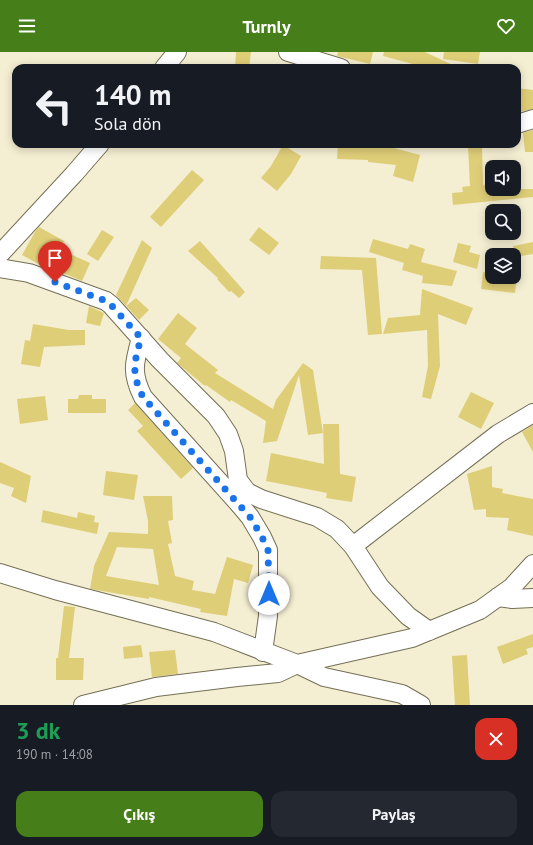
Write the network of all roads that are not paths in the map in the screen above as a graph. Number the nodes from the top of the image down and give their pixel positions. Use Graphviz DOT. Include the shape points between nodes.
graph roads {
  1 [pos="177,52"];
  2 [pos="288,52"];
  3 [pos="167,64"];
  4 [pos="328,64"];
  5 [pos="533,119"];
  6 [pos="521,123"];
  7 [pos="97,148"];
  8 [pos="0,254"];
  9 [pos="0,268"];
  10 [pos="141,338"];
  11 [pos="533,413"];
  12 [pos="243,499"];
  13 [pos="354,546"];
  14 [pos="533,564"];
  15 [pos="0,573"];
  16 [pos="498,597"];
  17 [pos="533,598"];
  18 [pos="429,631"];
  19 [pos="263,652"];
  20 [pos="297,664"];
  21 [pos="83,705"];
  22 [pos="421,705"];
  1 -- 3 [label="street"];
  2 -- 4 [label="street"];
  5 -- 6 [label="street"];
  7 -- 8 [label="street"];
  9 -- 10 [label="street" via="30,273 106,301"];
  10 -- 12 [label="street" via="216,416 228,434"];
  10 -- 12 [label="street" via="134,368 143,397"];
  11 -- 13 [label="street" via="498,434"];
  12 -- 13 [label="street" via="261,499 322,520 337,529"];
  12 -- 19 [label="street" via="268,550 268,616"];
  13 -- 18 [label="street" via="380,588 408,616"];
  14 -- 16 [label="street" via="512,588"];
  15 -- 19 [label="street" via="214,632"];
  16 -- 17 [label="street"];
  16 -- 18 [label="street" via="480,610"];
  18 -- 20 [label="street" via="412,638"];
  19 -- 20 [label="street"];
  20 -- 21 [label="street" via="278,673 156,687"];
  20 -- 22 [label="street" via="324,677 402,694"];
}
